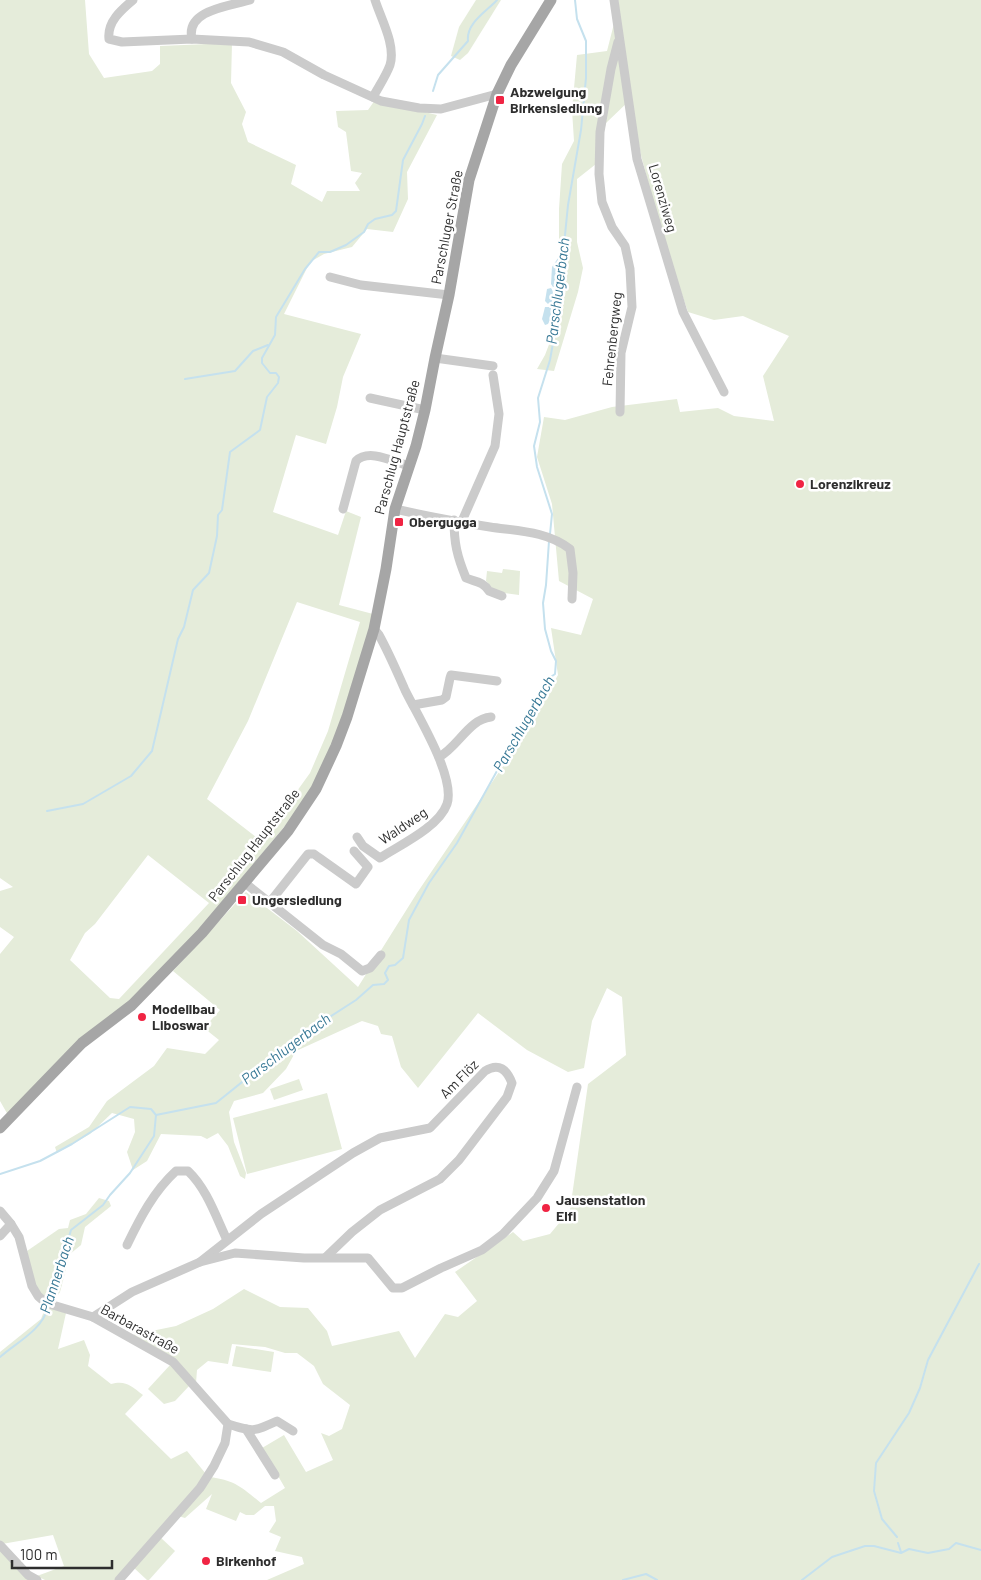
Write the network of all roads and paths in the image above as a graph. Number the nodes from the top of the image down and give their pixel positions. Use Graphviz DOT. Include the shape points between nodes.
graph roads {
  1 [pos="133,0"];
  2 [pos="250,0"];
  3 [pos="375,0"];
  4 [pos="551,0"];
  5 [pos="614,0"];
  6 [pos="619,38"];
  7 [pos="192,40"];
  8 [pos="497,94"];
  9 [pos="373,97"];
  10 [pos="330,277"];
  11 [pos="449,295"];
  12 [pos="435,357"];
  13 [pos="724,392"];
  14 [pos="370,398"];
  15 [pos="425,410"];
  16 [pos="620,412"];
  17 [pos="409,466"];
  18 [pos="343,509"];
  19 [pos="395,509"];
  20 [pos="458,520"];
  21 [pos="502,596"];
  22 [pos="572,600"];
  23 [pos="374,629"];
  24 [pos="497,681"];
  25 [pos="413,705"];
  26 [pos="491,718"];
  27 [pos="438,757"];
  28 [pos="357,837"];
  29 [pos="354,851"];
  30 [pos="246,883"];
  31 [pos="270,902"];
  32 [pos="382,955"];
  33 [pos="577,1086"];
  34 [pos="0,1128"];
  35 [pos="0,1211"];
  36 [pos="11,1224"];
  37 [pos="0,1236"];
  38 [pos="227,1240"];
  39 [pos="127,1245"];
  40 [pos="326,1257"];
  41 [pos="200,1262"];
  42 [pos="92,1317"];
  43 [pos="228,1424"];
  44 [pos="246,1430"];
  45 [pos="292,1431"];
  46 [pos="274,1475"];
  47 [pos="0,1546"];
  48 [pos="37,1580"];
  49 [pos="119,1580"];
  1 -- 7 [label="street" via="112,22 109,39 122,42"];
  2 -- 7 [label="street" via="207,11 195,20 190,32"];
  3 -- 9 [label="street" via="391,51 389,65"];
  4 -- 8 [label="main road, Parschluger Straße"];
  5 -- 6 [label="street, Lorenziweg"];
  6 -- 13 [label="street, Lorenziweg" via="637,159 667,262 683,312"];
  6 -- 16 [label="street, Fehrenbergweg" via="600,132 599,174 602,202 612,227 625,246 630,269 632,307 621,353"];
  7 -- 9 [label="street" via="249,42 283,52 324,76"];
  8 -- 9 [label="street" via="441,109 419,108"];
  8 -- 11 [label="main road, Parschluger Straße" via="469,180"];
  10 -- 11 [label="street" via="361,285"];
  11 -- 12 [label="main road, Parschluger Straße"];
  12 -- 15 [label="main road, Parschlug Hauptstraße"];
  12 -- 20 [label="street" via="493,370 499,414 495,446"];
  14 -- 15 [label="street"];
  15 -- 17 [label="main road, Parschlug Hauptstraße"];
  17 -- 18 [label="street" via="375,456 360,458 356,461"];
  17 -- 19 [label="main road, Parschlug Hauptstraße"];
  19 -- 20 [label="street"];
  19 -- 23 [label="main road, Parschlug Hauptstraße"];
  20 -- 21 [label="street" via="454,541 466,578 480,582 489,591"];
  20 -- 22 [label="street" via="562,542 570,549"];
  23 -- 25 [label="street, Waldweg"];
  23 -- 30 [label="main road, Parschlug Hauptstraße" via="347,717 316,789 288,831"];
  24 -- 25 [label="street" via="452,676 446,697 442,700"];
  25 -- 27 [label="street, Waldweg"];
  26 -- 27 [label="street" via="477,722 448,752"];
  27 -- 28 [label="street, Waldweg" via="449,797 440,817 380,858 363,846"];
  29 -- 31 [label="street" via="368,867 356,884 318,856 308,854"];
  30 -- 31 [label="street"];
  30 -- 34 [label="main road, Parschlug Hauptstraße" via="153,985 82,1043"];
  31 -- 32 [label="street" via="323,945 362,971 370,968"];
  33 -- 40 [label="street" via="554,1171 532,1203 503,1234 482,1250 402,1288 393,1288 368,1258"];
  35 -- 36 [label="street, Barbarastraße"];
  36 -- 37 [label="street"];
  36 -- 42 [label="street, Barbarastraße" via="22,1246 32,1286 38,1296 48,1304"];
  38 -- 39 [label="street" via="196,1178 188,1171 176,1171 142,1215"];
  38 -- 40 [label="street, Am Flöz" via="260,1214 380,1138 430,1128 485,1071 499,1067 509,1075 512,1083 507,1098 459,1160 440,1179 380,1210"];
  38 -- 41 [label="street, Am Flöz"];
  40 -- 41 [label="street" via="235,1253"];
  41 -- 42 [label="street" via="132,1292"];
  42 -- 43 [label="street, Barbarastraße" via="173,1362"];
  43 -- 44 [label="street"];
  43 -- 49 [label="street" via="225,1443 200,1488"];
  44 -- 45 [label="street" via="257,1430 277,1421"];
  44 -- 46 [label="street"];
  47 -- 48 [label="street"];
}
